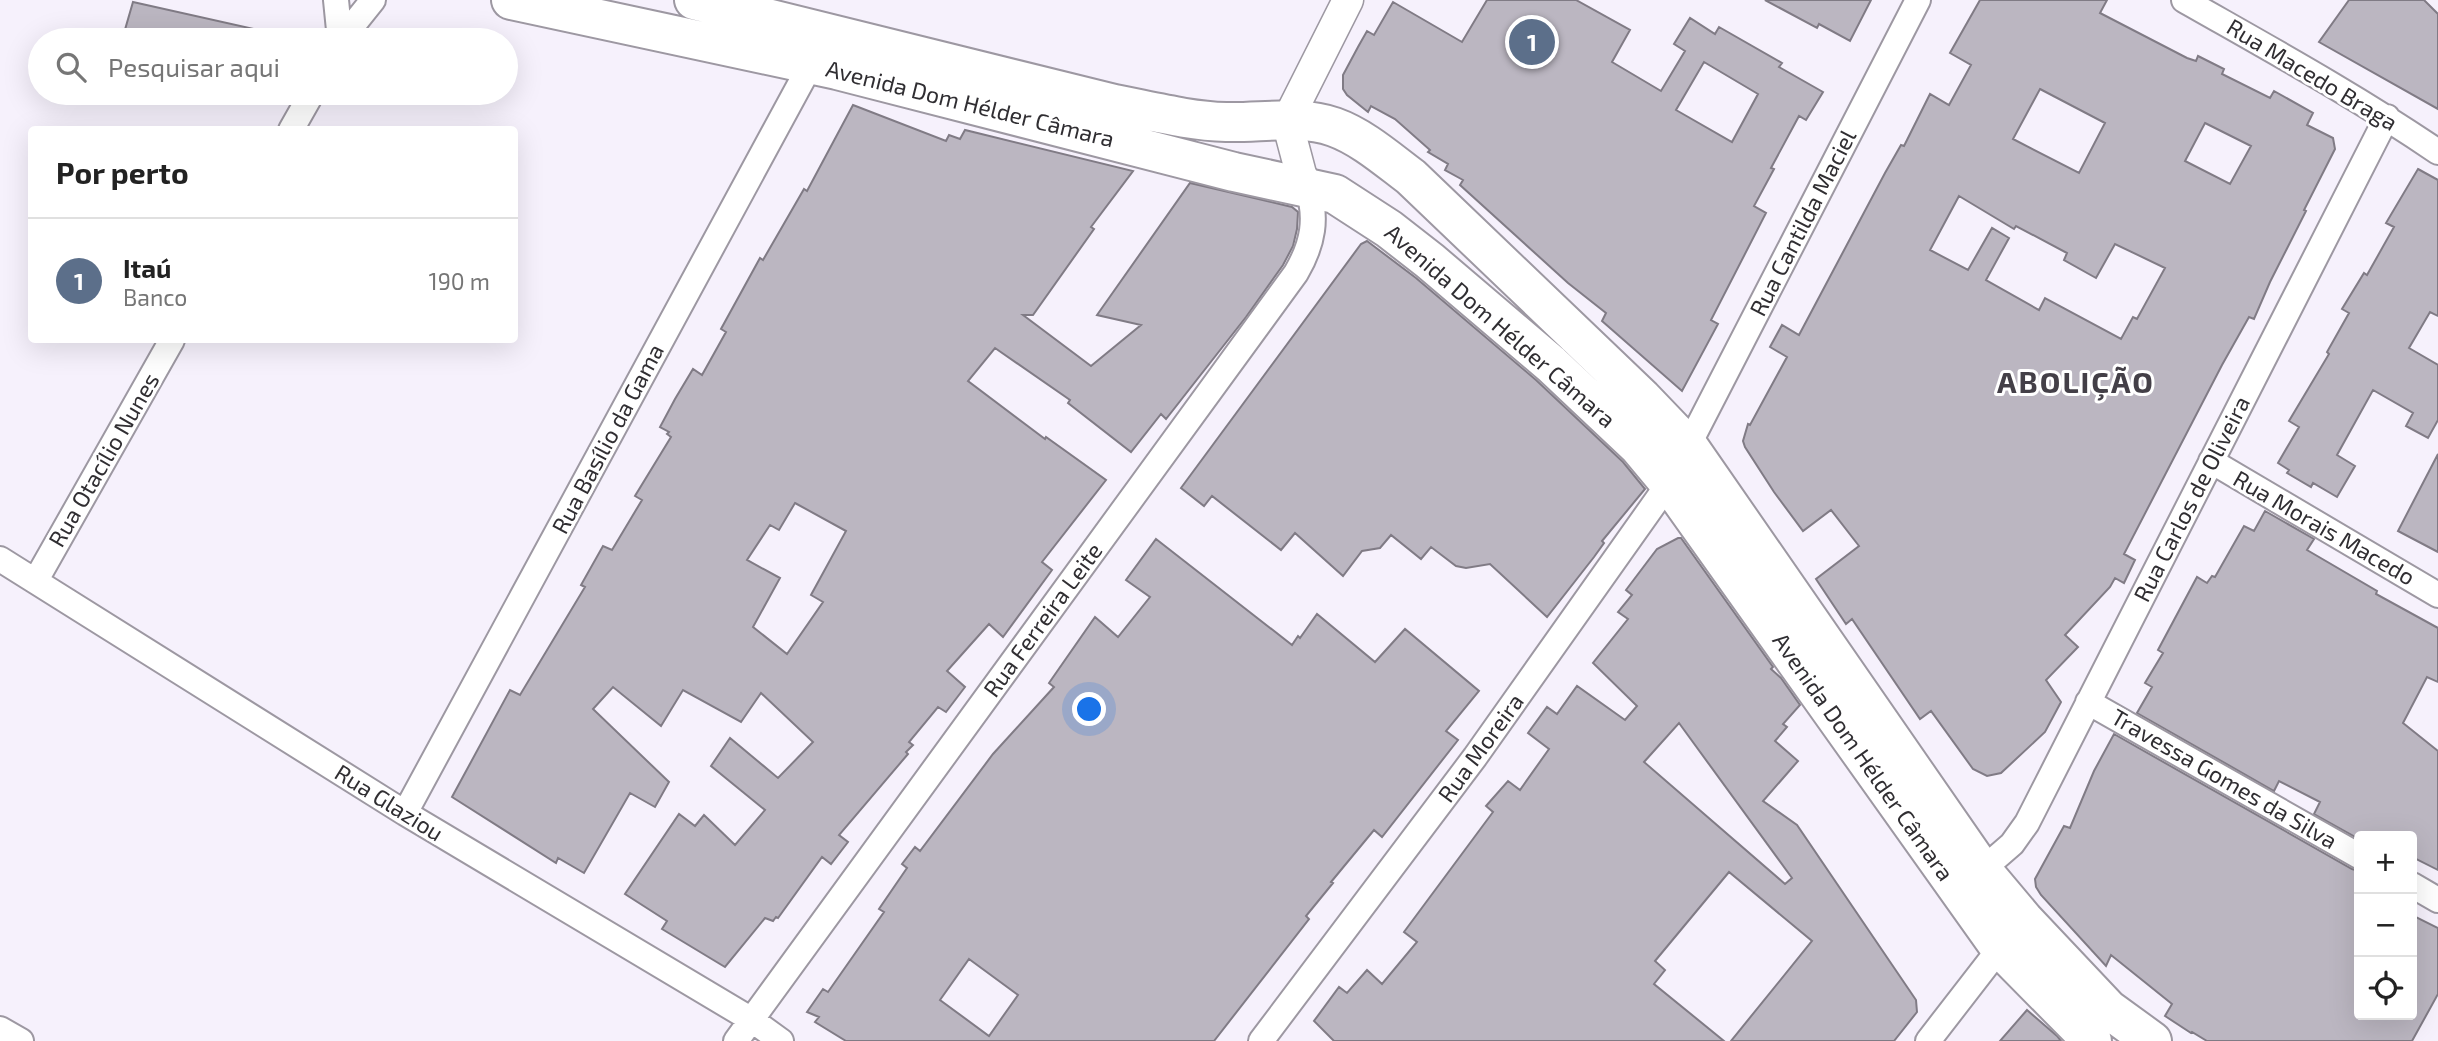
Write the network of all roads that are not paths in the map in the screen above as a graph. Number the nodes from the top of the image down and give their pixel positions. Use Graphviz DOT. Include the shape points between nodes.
graph roads {
  1 [pos="335,0"];
  2 [pos="373,0"];
  3 [pos="511,0"];
  4 [pos="694,0"];
  5 [pos="1348,0"];
  6 [pos="1918,0"];
  7 [pos="2183,0"];
  8 [pos="339,28"];
  9 [pos="351,28"];
  10 [pos="811,64"];
  11 [pos="305,105"];
  12 [pos="2387,117"];
  13 [pos="1287,121"];
  14 [pos="293,126"];
  15 [pos="2438,152"];
  16 [pos="1307,186"];
  17 [pos="170,343"];
  18 [pos="1689,447"];
  19 [pos="2211,461"];
  20 [pos="1669,483"];
  21 [pos="0,559"];
  22 [pos="36,580"];
  23 [pos="2438,595"];
  24 [pos="2088,702"];
  25 [pos="405,813"];
  26 [pos="2354,853"];
  27 [pos="1982,870"];
  28 [pos="2417,888"];
  29 [pos="2438,900"];
  30 [pos="2000,948"];
  31 [pos="752,1020"];
  32 [pos="0,1029"];
  33 [pos="21,1041"];
  34 [pos="736,1041"];
  35 [pos="781,1041"];
  36 [pos="1261,1041"];
  37 [pos="1928,1041"];
  38 [pos="2092,1041"];
  39 [pos="2152,1041"];
  1 -- 8 [label="street"];
  2 -- 9 [label="street"];
  3 -- 10 [label="main road, Avenida Dom Hélder Câmara"];
  4 -- 13 [label="main road, Avenida Dom Hélder Câmara" via="1114,104 1224,122"];
  5 -- 13 [label="street"];
  6 -- 18 [label="street, Rua Cantilda Maciel"];
  7 -- 12 [label="street, Rua Macedo Braga"];
  10 -- 16 [label="main road, Avenida Dom Hélder Câmara" via="1234,172"];
  10 -- 25 [label="street, Rua Basílio da Gama"];
  11 -- 14 [label="street"];
  12 -- 15 [label="street, Rua Macedo Braga"];
  12 -- 19 [label="street, Rua Carlos de Oliveira"];
  13 -- 16 [label="street"];
  13 -- 18 [label="main road, Avenida Dom Hélder Câmara" via="1336,127 1411,177"];
  16 -- 20 [label="main road, Avenida Dom Hélder Câmara" via="1351,203 1430,261 1561,373 1639,447"];
  16 -- 31 [label="street, Rua Ferreira Leite" via="1313,204 1312,234 1296,273"];
  17 -- 22 [label="street, Rua Otacílio Nunes"];
  18 -- 20 [label="street, Rua Moreira"];
  18 -- 27 [label="main road, Avenida Dom Hélder Câmara"];
  19 -- 23 [label="street, Rua Morais Macedo"];
  19 -- 24 [label="street, Rua Carlos de Oliveira"];
  20 -- 30 [label="main road, Avenida Dom Hélder Câmara"];
  20 -- 36 [label="street, Rua Moreira" via="1475,757"];
  21 -- 22 [label="street, Rua Glaziou"];
  22 -- 25 [label="street, Rua Glaziou"];
  24 -- 26 [label="street, Travessa Gomes da Silva"];
  24 -- 27 [label="street, Rua Carlos de Oliveira" via="2027,823 2012,844"];
  25 -- 31 [label="street, Rua Glaziou"];
  27 -- 39 [label="main road, Avenida Dom Hélder Câmara" via="2108,1009"];
  28 -- 29 [label="street"];
  30 -- 37 [label="street"];
  30 -- 38 [label="main road, Avenida Dom Hélder Câmara"];
  31 -- 34 [label="street, Rua Ferreira Leite"];
  31 -- 35 [label="street, Rua Glaziou"];
  32 -- 33 [label="street"];
}
